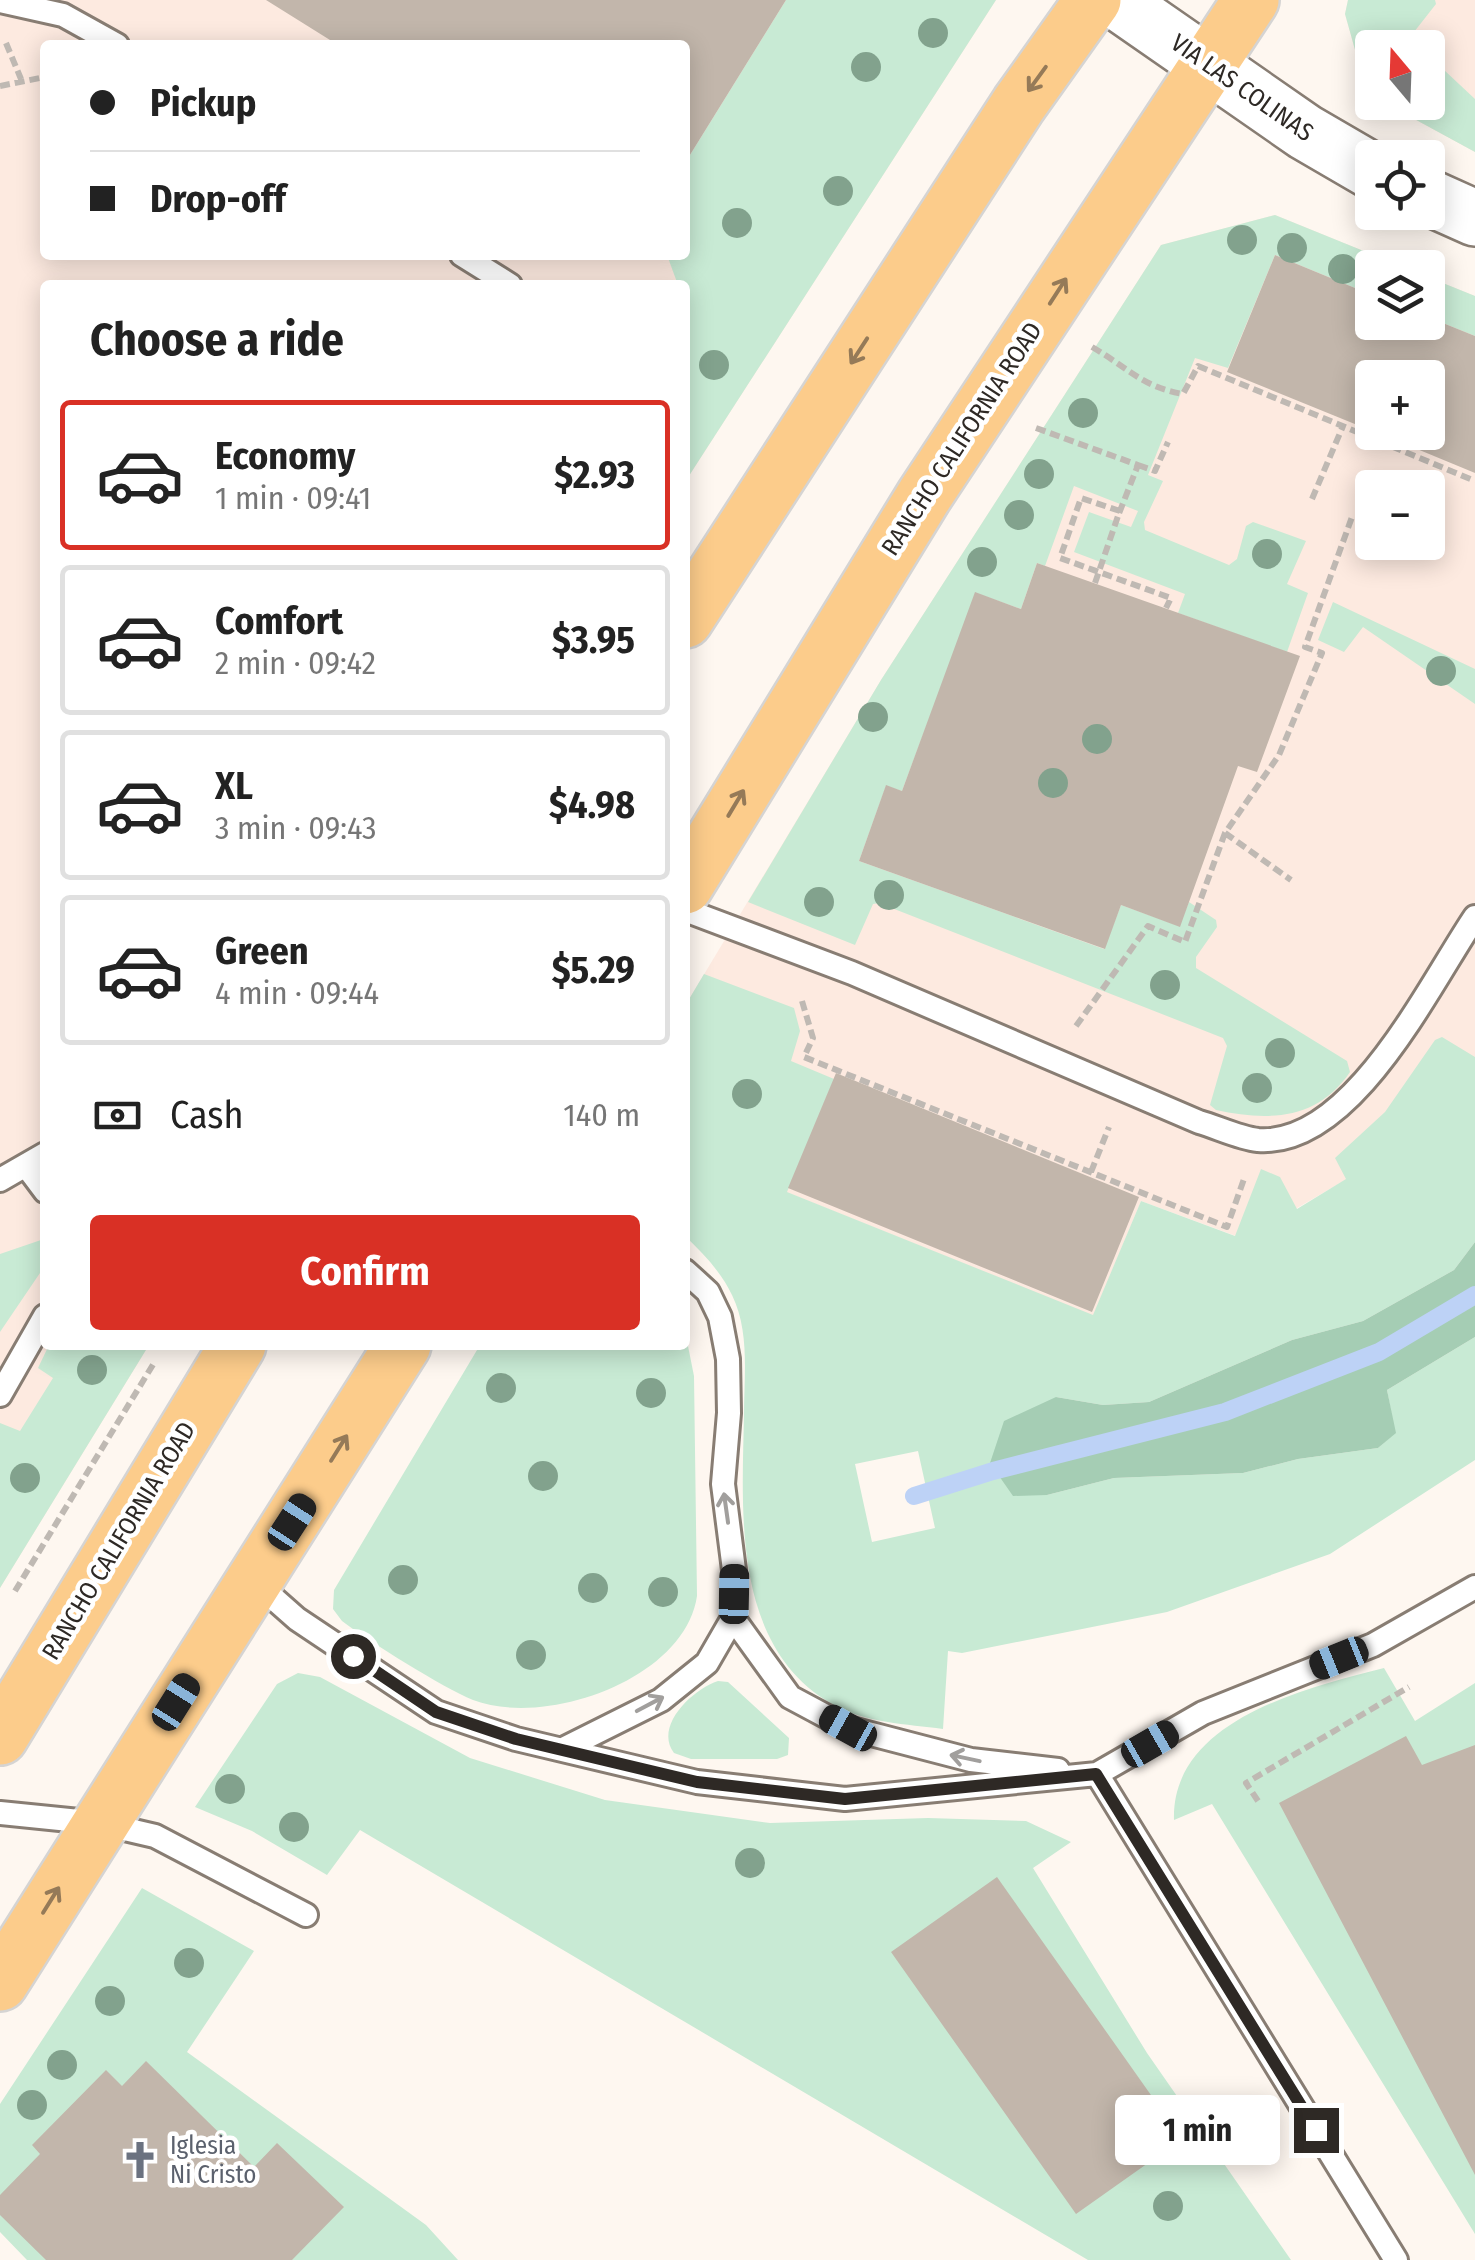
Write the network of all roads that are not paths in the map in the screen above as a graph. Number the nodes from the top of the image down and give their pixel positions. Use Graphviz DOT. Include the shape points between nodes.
graph roads {
  1 [pos="1094,0"];
  2 [pos="1115,0"];
  3 [pos="1251,0"];
  4 [pos="0,2"];
  5 [pos="108,40"];
  6 [pos="1208,65"];
  7 [pos="1355,163"];
  8 [pos="1445,205"];
  9 [pos="1475,218"];
  10 [pos="470,260"];
  11 [pos="502,280"];
  12 [pos="690,612"];
  13 [pos="690,878"];
  14 [pos="690,912"];
  15 [pos="1475,917"];
  16 [pos="36,1160"];
  17 [pos="0,1180"];
  18 [pos="690,1276"];
  19 [pos="40,1325"];
  20 [pos="235,1350"];
  21 [pos="400,1350"];
  22 [pos="0,1395"];
  23 [pos="254,1581"];
  24 [pos="1475,1587"];
  25 [pos="733,1618"];
  26 [pos="0,1737"];
  27 [pos="563,1749"];
  28 [pos="1096,1774"];
  29 [pos="0,1812"];
  30 [pos="98,1823"];
  31 [pos="306,1915"];
  32 [pos="0,1982"];
  33 [pos="1396,2260"];
  1 -- 12 [label="main road, one-way" via="1019,104"];
  2 -- 6 [label="street, VIA LAS COLINAS"];
  3 -- 6 [label="main road, RANCHO CALIFORNIA ROAD"];
  4 -- 5 [label="lane" via="63,15"];
  6 -- 7 [label="street, VIA LAS COLINAS"];
  13 -- 6 [label="main road, RANCHO CALIFORNIA ROAD, one-way" via="924,496"];
  8 -- 9 [label="street"];
  10 -- 11 [label="lane"];
  14 -- 15 [label="lane" via="852,973 1199,1122 1258,1140 1298,1134 1357,1094"];
  16 -- 17 [label="lane"];
  25 -- 18 [label="lane, one-way" via="722,1484 728,1358 720,1317"];
  19 -- 22 [label="lane"];
  20 -- 26 [label="main road, RANCHO CALIFORNIA ROAD"];
  23 -- 21 [label="main road, one-way"];
  23 -- 27 [label="lane" via="297,1619 436,1712"];
  23 -- 30 [label="main road"];
  24 -- 28 [label="lane" via="1373,1645 1203,1713"];
  27 -- 25 [label="lane, one-way" via="661,1700 707,1663"];
  28 -- 25 [label="lane, one-way" via="971,1760 848,1728 790,1696"];
  27 -- 28 [label="lane" via="697,1782 845,1799"];
  28 -- 33 [label="lane"];
  29 -- 30 [label="lane"];
  30 -- 31 [label="lane" via="155,1836"];
  32 -- 30 [label="main road, one-way"];
}
